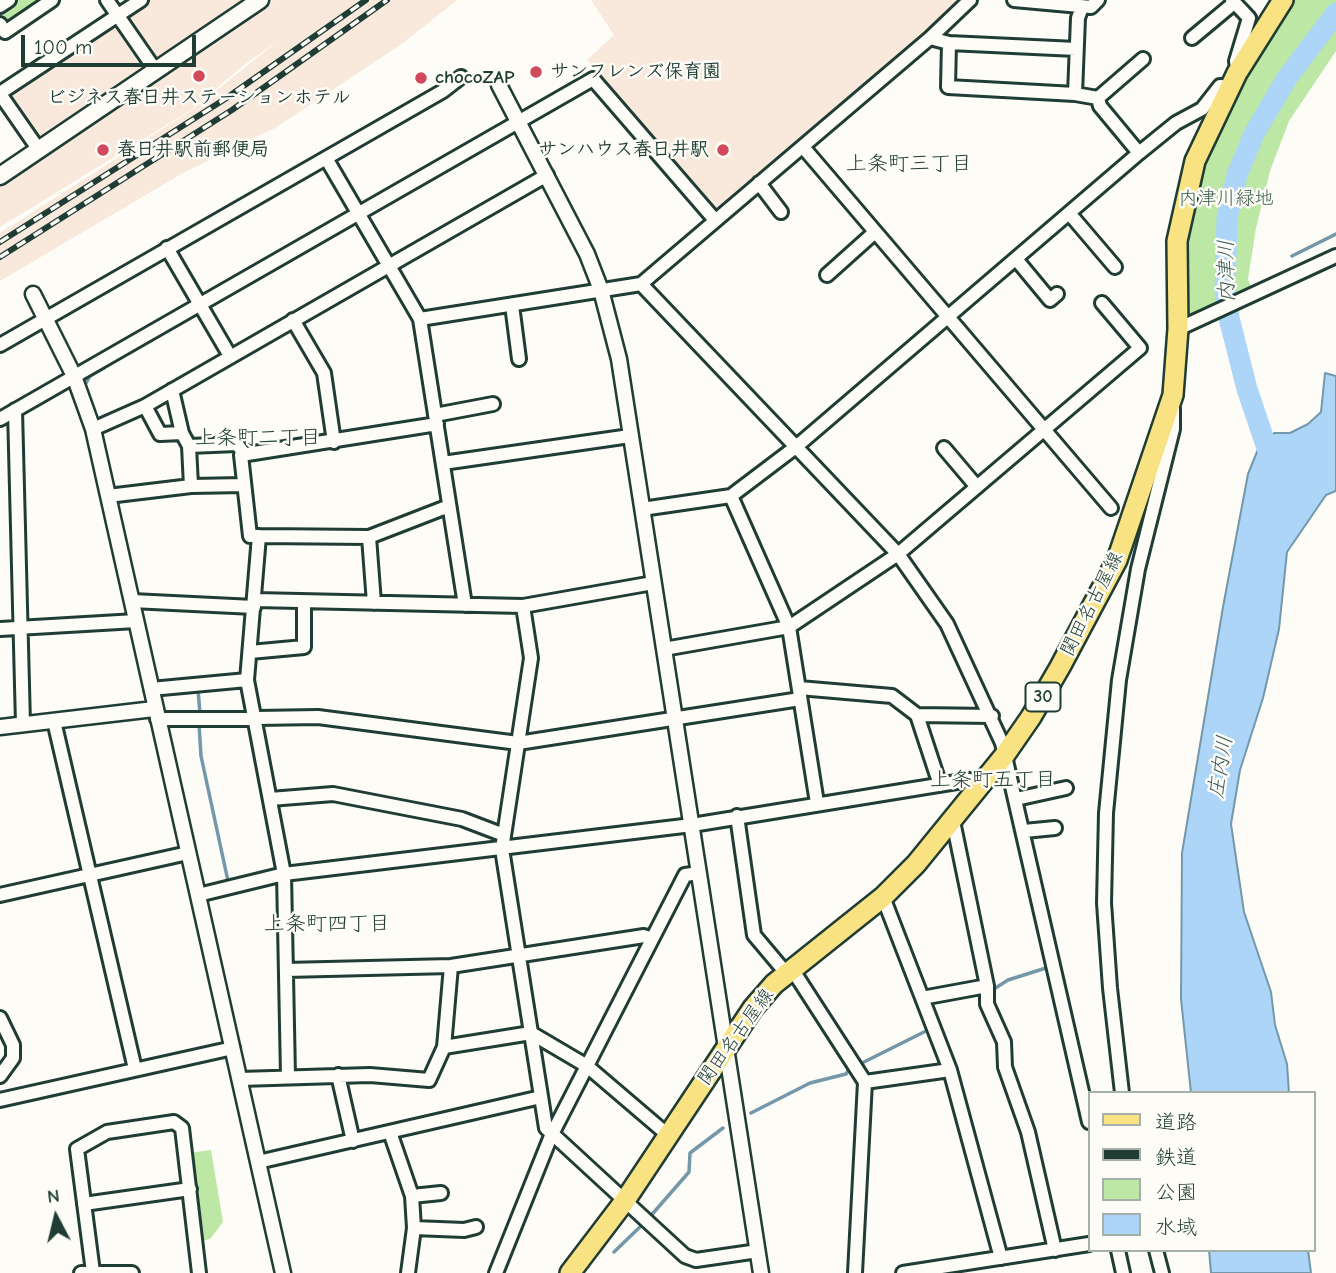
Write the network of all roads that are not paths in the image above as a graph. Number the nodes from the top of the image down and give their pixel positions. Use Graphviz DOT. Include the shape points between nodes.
graph roads {
  1 [pos="9,0"];
  2 [pos="52,0"];
  3 [pos="107,0"];
  4 [pos="141,0"];
  5 [pos="259,0"];
  6 [pos="970,0"];
  7 [pos="1014,0"];
  8 [pos="1098,0"];
  9 [pos="1283,0"];
  10 [pos="1233,2"];
  11 [pos="0,6"];
  12 [pos="1082,6"];
  13 [pos="118,16"];
  14 [pos="0,24"];
  15 [pos="930,38"];
  16 [pos="1192,38"];
  17 [pos="949,43"];
  18 [pos="1076,49"];
  19 [pos="1143,60"];
  20 [pos="156,71"];
  21 [pos="461,77"];
  22 [pos="1233,79"];
  23 [pos="499,85"];
  24 [pos="0,94"];
  25 [pos="1075,94"];
  26 [pos="1098,98"];
  27 [pos="519,122"];
  28 [pos="803,147"];
  29 [pos="38,150"];
  30 [pos="1139,153"];
  31 [pos="327,158"];
  32 [pos="547,175"];
  33 [pos="0,176"];
  34 [pos="759,183"];
  35 [pos="782,212"];
  36 [pos="1069,213"];
  37 [pos="358,214"];
  38 [pos="715,220"];
  39 [pos="875,232"];
  40 [pos="167,248"];
  41 [pos="1336,256"];
  42 [pos="1016,259"];
  43 [pos="387,267"];
  44 [pos="1115,267"];
  45 [pos="827,275"];
  46 [pos="641,284"];
  47 [pos="601,290"];
  48 [pos="33,294"];
  49 [pos="1057,294"];
  50 [pos="1102,303"];
  51 [pos="200,304"];
  52 [pos="512,305"];
  53 [pos="949,317"];
  54 [pos="46,318"];
  55 [pos="420,319"];
  56 [pos="293,320"];
  57 [pos="1178,329"];
  58 [pos="0,345"];
  59 [pos="230,356"];
  60 [pos="519,359"];
  61 [pos="74,376"];
  62 [pos="172,390"];
  63 [pos="1173,395"];
  64 [pos="493,404"];
  65 [pos="145,406"];
  66 [pos="15,410"];
  67 [pos="0,419"];
  68 [pos="436,419"];
  69 [pos="93,429"];
  70 [pos="1045,430"];
  71 [pos="182,433"];
  72 [pos="631,436"];
  73 [pos="334,442"];
  74 [pos="189,446"];
  75 [pos="797,446"];
  76 [pos="944,449"];
  77 [pos="245,455"];
  78 [pos="443,463"];
  79 [pos="244,485"];
  80 [pos="191,486"];
  81 [pos="977,487"];
  82 [pos="108,496"];
  83 [pos="731,496"];
  84 [pos="449,506"];
  85 [pos="1111,508"];
  86 [pos="642,509"];
  87 [pos="259,536"];
  88 [pos="369,537"];
  89 [pos="898,554"];
  90 [pos="653,583"];
  91 [pos="132,601"];
  92 [pos="304,601"];
  93 [pos="255,603"];
  94 [pos="374,603"];
  95 [pos="465,605"];
  96 [pos="523,606"];
  97 [pos="136,621"];
  98 [pos="789,627"];
  99 [pos="18,628"];
  100 [pos="0,629"];
  101 [pos="664,649"];
  102 [pos="250,652"];
  103 [pos="247,680"];
  104 [pos="151,689"];
  105 [pos="800,693"];
  106 [pos="155,714"];
  107 [pos="917,715"];
  108 [pos="992,716"];
  109 [pos="255,718"];
  110 [pos="675,719"];
  111 [pos="54,721"];
  112 [pos="23,724"];
  113 [pos="0,727"];
  114 [pos="518,743"];
  115 [pos="1004,756"];
  116 [pos="982,782"];
  117 [pos="940,785"];
  118 [pos="1066,788"];
  119 [pos="270,799"];
  120 [pos="1016,799"];
  121 [pos="817,803"];
  122 [pos="737,816"];
  123 [pos="953,821"];
  124 [pos="692,825"];
  125 [pos="1055,828"];
  126 [pos="1024,831"];
  127 [pos="504,835"];
  128 [pos="502,849"];
  129 [pos="188,853"];
  130 [pos="699,873"];
  131 [pos="90,874"];
  132 [pos="284,874"];
  133 [pos="0,895"];
  134 [pos="198,895"];
  135 [pos="883,897"];
  136 [pos="652,939"];
  137 [pos="519,955"];
  138 [pos="451,966"];
  139 [pos="286,970"];
  140 [pos="789,971"];
  141 [pos="987,986"];
  142 [pos="922,998"];
  143 [pos="0,1018"];
  144 [pos="531,1033"];
  145 [pos="444,1047"];
  146 [pos="727,1047"];
  147 [pos="233,1048"];
  148 [pos="587,1066"];
  149 [pos="135,1069"];
  150 [pos="950,1070"];
  151 [pos="338,1075"];
  152 [pos="0,1076"];
  153 [pos="288,1076"];
  154 [pos="240,1079"];
  155 [pos="865,1082"];
  156 [pos="1122,1091"];
  157 [pos="541,1097"];
  158 [pos="0,1100"];
  159 [pos="1088,1118"];
  160 [pos="390,1132"];
  161 [pos="551,1136"];
  162 [pos="669,1136"];
  163 [pos="353,1141"];
  164 [pos="258,1162"];
  165 [pos="190,1189"];
  166 [pos="441,1194"];
  167 [pos="412,1196"];
  168 [pos="624,1202"];
  169 [pos="84,1204"];
  170 [pos="414,1227"];
  171 [pos="476,1227"];
  172 [pos="1088,1244"];
  173 [pos="1055,1250"];
  174 [pos="758,1251"];
  175 [pos="1118,1252"];
  176 [pos="1157,1252"];
  177 [pos="1001,1258"];
  178 [pos="943,1270"];
  179 [pos="87,1272"];
  180 [pos="287,1272"];
  181 [pos="132,1273"];
  182 [pos="199,1273"];
  183 [pos="408,1273"];
  184 [pos="496,1273"];
  185 [pos="570,1273"];
  186 [pos="761,1273"];
  187 [pos="855,1273"];
  188 [pos="903,1273"];
  189 [pos="1123,1273"];
  190 [pos="1162,1273"];
  1 -- 11 [label="street"];
  2 -- 14 [label="street" via="5,32"];
  3 -- 13 [label="street"];
  4 -- 13 [label="street"];
  5 -- 20 [label="main road"];
  6 -- 15 [label="street"];
  7 -- 12 [label="street"];
  8 -- 12 [label="street" via="1091,7"];
  9 -- 22 [label="main road, 関田名古屋線 / 30"];
  10 -- 16 [label="street"];
  10 -- 22 [label="street" via="1249,18"];
  12 -- 18 [label="street"];
  13 -- 20 [label="street"];
  13 -- 24 [label="street"];
  15 -- 17 [label="street"];
  15 -- 28 [label="street"];
  17 -- 18 [label="street"];
  17 -- 25 [label="street" via="948,87"];
  18 -- 25 [label="street"];
  19 -- 26 [label="street"];
  20 -- 29 [label="main road"];
  21 -- 31 [label="street"];
  22 -- 30 [label="street" via="1220,86 1202,109"];
  22 -- 57 [label="main road, 関田名古屋線 / 30" via="1199,150 1181,209"];
  23 -- 27 [label="street"];
  24 -- 29 [label="street"];
  25 -- 26 [label="street"];
  26 -- 30 [label="street"];
  27 -- 32 [label="street"];
  27 -- 37 [label="street"];
  27 -- 38 [label="street" via="593,79"];
  28 -- 34 [label="street"];
  28 -- 39 [label="street"];
  29 -- 33 [label="main road"];
  30 -- 36 [label="street"];
  31 -- 37 [label="street"];
  31 -- 40 [label="street"];
  32 -- 43 [label="street"];
  32 -- 47 [label="street"];
  34 -- 35 [label="street"];
  34 -- 38 [label="street"];
  36 -- 42 [label="street"];
  36 -- 44 [label="street"];
  37 -- 43 [label="street"];
  37 -- 51 [label="street"];
  38 -- 46 [label="street"];
  39 -- 45 [label="street"];
  39 -- 53 [label="street"];
  40 -- 51 [label="street"];
  40 -- 54 [label="street"];
  41 -- 57 [label="street"];
  42 -- 49 [label="street" via="1050,300"];
  42 -- 53 [label="street"];
  43 -- 55 [label="street"];
  43 -- 56 [label="street"];
  46 -- 47 [label="street"];
  46 -- 75 [label="street"];
  47 -- 52 [label="street"];
  47 -- 72 [label="street" via="619,359"];
  48 -- 54 [label="street"];
  50 -- 70 [label="street" via="1140,348"];
  51 -- 59 [label="street"];
  51 -- 61 [label="street"];
  52 -- 55 [label="street"];
  52 -- 60 [label="street"];
  53 -- 70 [label="street"];
  53 -- 75 [label="street"];
  54 -- 58 [label="street"];
  54 -- 61 [label="street"];
  55 -- 68 [label="street"];
  56 -- 59 [label="street"];
  56 -- 73 [label="street" via="324,373"];
  57 -- 63 [label="main road, 関田名古屋線 / 30"];
  59 -- 62 [label="street"];
  61 -- 66 [label="street"];
  61 -- 69 [label="street"];
  62 -- 65 [label="street"];
  62 -- 71 [label="street"];
  63 -- 115 [label="main road, 関田名古屋線 / 30" via="1117,560 1031,717"];
  63 -- 156 [label="street" via="1172,429 1138,569 1119,680 1106,813 1104,903"];
  64 -- 68 [label="street"];
  65 -- 69 [label="street"];
  65 -- 71 [label="street" via="160,435"];
  66 -- 67 [label="street"];
  66 -- 99 [label="street"];
  68 -- 73 [label="street"];
  68 -- 78 [label="street"];
  69 -- 82 [label="street"];
  70 -- 81 [label="street"];
  70 -- 85 [label="street"];
  71 -- 74 [label="street"];
  72 -- 78 [label="street"];
  72 -- 86 [label="street"];
  73 -- 77 [label="street"];
  74 -- 77 [label="street" via="237,444"];
  74 -- 80 [label="street"];
  75 -- 83 [label="street"];
  75 -- 89 [label="street"];
  76 -- 81 [label="street"];
  77 -- 79 [label="street"];
  78 -- 84 [label="street"];
  79 -- 80 [label="street"];
  79 -- 87 [label="street" via="250,536"];
  80 -- 82 [label="street"];
  81 -- 89 [label="street"];
  82 -- 91 [label="street"];
  83 -- 86 [label="street"];
  83 -- 98 [label="street"];
  84 -- 88 [label="street"];
  84 -- 95 [label="street"];
  86 -- 90 [label="street"];
  87 -- 88 [label="street"];
  87 -- 93 [label="street"];
  88 -- 94 [label="street"];
  89 -- 98 [label="street"];
  89 -- 108 [label="street" via="947,624"];
  90 -- 96 [label="street"];
  90 -- 101 [label="street"];
  91 -- 93 [label="street"];
  91 -- 97 [label="street"];
  92 -- 93 [label="street"];
  92 -- 94 [label="street"];
  92 -- 102 [label="street" via="304,647"];
  93 -- 102 [label="street"];
  94 -- 95 [label="street"];
  95 -- 96 [label="street"];
  96 -- 114 [label="street" via="531,658"];
  97 -- 99 [label="street"];
  97 -- 104 [label="street"];
  98 -- 101 [label="street"];
  98 -- 105 [label="street"];
  99 -- 100 [label="street"];
  99 -- 112 [label="street"];
  101 -- 110 [label="street"];
  102 -- 103 [label="street"];
  103 -- 104 [label="street"];
  103 -- 109 [label="street"];
  104 -- 106 [label="street"];
  105 -- 107 [label="street" via="892,696"];
  105 -- 110 [label="street"];
  105 -- 121 [label="street"];
  106 -- 109 [label="street"];
  106 -- 111 [label="street"];
  106 -- 129 [label="street"];
  107 -- 108 [label="street"];
  107 -- 117 [label="street"];
  108 -- 115 [label="street"];
  109 -- 114 [label="street" via="318,717"];
  109 -- 119 [label="street"];
  110 -- 114 [label="street"];
  110 -- 124 [label="street"];
  111 -- 112 [label="street"];
  111 -- 131 [label="street"];
  112 -- 113 [label="street"];
  114 -- 127 [label="street"];
  115 -- 116 [label="main road, 関田名古屋線 / 30"];
  115 -- 120 [label="street"];
  116 -- 117 [label="street"];
  116 -- 123 [label="main road, 関田名古屋線 / 30"];
  117 -- 121 [label="street"];
  118 -- 120 [label="street"];
  119 -- 127 [label="street" via="333,794 462,819"];
  119 -- 132 [label="street"];
  120 -- 126 [label="street"];
  121 -- 122 [label="street"];
  122 -- 124 [label="street"];
  122 -- 140 [label="street" via="754,935"];
  123 -- 135 [label="main road, 関田名古屋線 / 30"];
  123 -- 141 [label="street"];
  124 -- 128 [label="street"];
  124 -- 130 [label="street"];
  125 -- 126 [label="street"];
  126 -- 159 [label="street"];
  127 -- 128 [label="street"];
  128 -- 132 [label="street"];
  128 -- 137 [label="street"];
  129 -- 131 [label="street"];
  129 -- 134 [label="street"];
  130 -- 136 [label="street" via="685,875"];
  130 -- 146 [label="street"];
  131 -- 133 [label="street"];
  131 -- 149 [label="street"];
  132 -- 134 [label="street"];
  132 -- 139 [label="street"];
  134 -- 147 [label="street"];
  135 -- 140 [label="main road, 関田名古屋線 / 30"];
  135 -- 142 [label="street"];
  136 -- 137 [label="street" via="644,936"];
  136 -- 148 [label="street"];
  137 -- 138 [label="street"];
  137 -- 144 [label="street"];
  138 -- 139 [label="street"];
  138 -- 145 [label="street"];
  139 -- 153 [label="street"];
  140 -- 146 [label="main road, 関田名古屋線 / 30" via="753,1008"];
  140 -- 155 [label="street"];
  141 -- 142 [label="street"];
  141 -- 173 [label="street" via="987,1004 1004,1041 1006,1067 1028,1132"];
  142 -- 150 [label="street"];
  143 -- 152 [label="street" via="13,1045 13,1058"];
  144 -- 145 [label="street"];
  144 -- 148 [label="street"];
  144 -- 157 [label="street"];
  145 -- 151 [label="street" via="429,1080"];
  146 -- 162 [label="main road, 関田名古屋線 / 30"];
  146 -- 174 [label="street"];
  147 -- 149 [label="street"];
  147 -- 154 [label="street"];
  148 -- 161 [label="street"];
  148 -- 162 [label="street"];
  149 -- 158 [label="street"];
  150 -- 155 [label="street"];
  150 -- 177 [label="street"];
  151 -- 153 [label="street"];
  151 -- 163 [label="street"];
  153 -- 154 [label="street"];
  154 -- 164 [label="street"];
  155 -- 187 [label="street"];
  157 -- 160 [label="street"];
  157 -- 161 [label="street"];
  160 -- 163 [label="street"];
  160 -- 167 [label="street"];
  161 -- 168 [label="street"];
  161 -- 184 [label="street"];
  162 -- 168 [label="main road, 関田名古屋線 / 30"];
  163 -- 164 [label="street"];
  164 -- 180 [label="street"];
  165 -- 169 [label="street"];
  165 -- 169 [label="street" via="182,1128 174,1122 107,1132 76,1149"];
  165 -- 182 [label="street"];
  166 -- 167 [label="street"];
  167 -- 170 [label="street"];
  168 -- 174 [label="street" via="685,1256 696,1260"];
  168 -- 185 [label="main road, 関田名古屋線 / 30"];
  169 -- 179 [label="street"];
  170 -- 171 [label="street"];
  170 -- 183 [label="street"];
  172 -- 173 [label="street"];
  173 -- 177 [label="street"];
  174 -- 186 [label="street"];
  175 -- 189 [label="street"];
  176 -- 190 [label="street"];
  177 -- 178 [label="street"];
  178 -- 188 [label="street"];
  179 -- 181 [label="street"];
}
